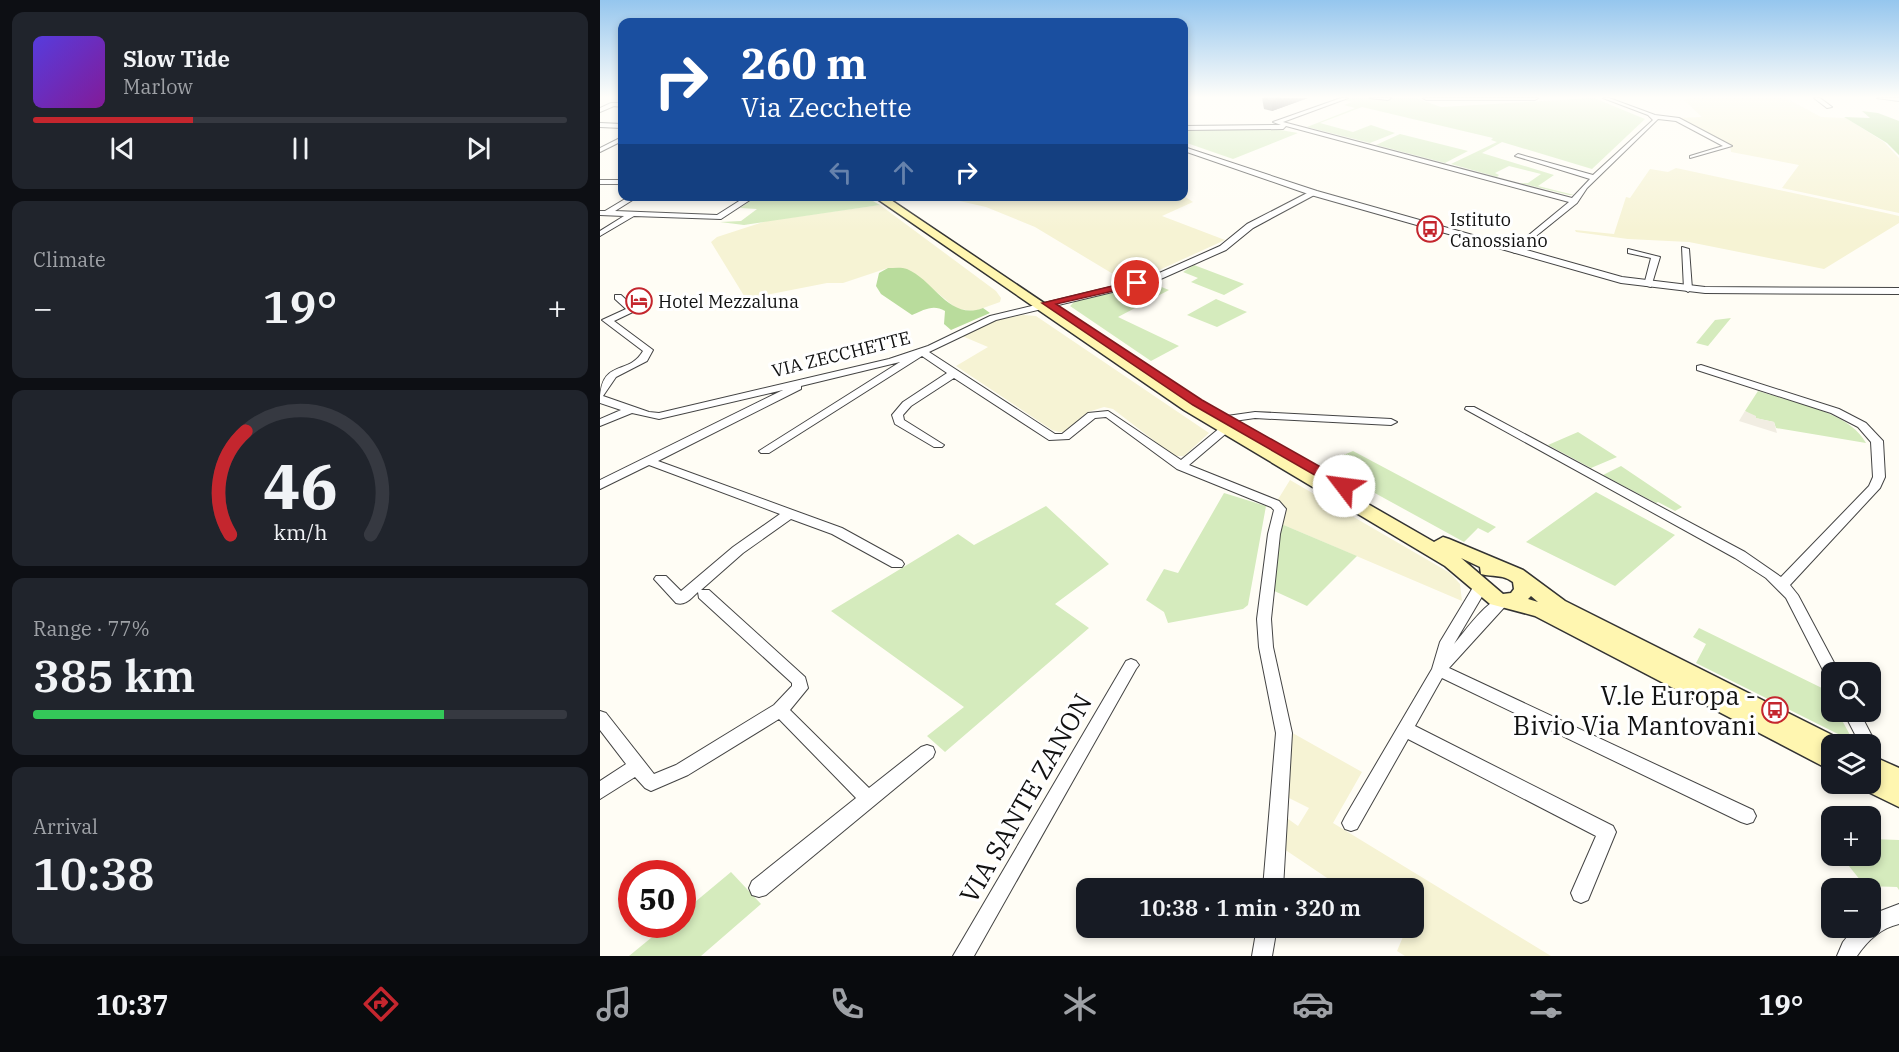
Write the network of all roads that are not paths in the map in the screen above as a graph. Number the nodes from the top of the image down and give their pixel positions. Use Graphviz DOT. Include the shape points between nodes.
graph roads {
  1 [pos="618,143"];
  2 [pos="1354,143"];
  3 [pos="1634,143"];
  4 [pos="1722,143"];
  5 [pos="600,150"];
  6 [pos="1188,150"];
  7 [pos="1518,156"];
  8 [pos="1692,157"];
  9 [pos="600,175"];
  10 [pos="618,176"];
  11 [pos="1595,178"];
  12 [pos="600,182"];
  13 [pos="618,182"];
  14 [pos="1314,193"];
  15 [pos="627,201"];
  16 [pos="745,201"];
  17 [pos="886,201"];
  18 [pos="895,201"];
  19 [pos="1574,201"];
  20 [pos="603,214"];
  21 [pos="632,214"];
  22 [pos="600,234"];
  23 [pos="1685,249"];
  24 [pos="1515,251"];
  25 [pos="1631,251"];
  26 [pos="1648,285"];
  27 [pos="1688,289"];
  28 [pos="1899,291"];
  29 [pos="618,297"];
  30 [pos="1042,304"];
  31 [pos="922,352"];
  32 [pos="1701,368"];
  33 [pos="953,374"];
  34 [pos="798,383"];
  35 [pos="600,394"];
  36 [pos="600,399"];
  37 [pos="632,409"];
  38 [pos="1470,409"];
  39 [pos="1391,422"];
  40 [pos="600,423"];
  41 [pos="1226,424"];
  42 [pos="938,445"];
  43 [pos="765,451"];
  44 [pos="648,461"];
  45 [pos="1181,466"];
  46 [pos="600,485"];
  47 [pos="790,513"];
  48 [pos="897,564"];
  49 [pos="1497,567"];
  50 [pos="662,579"];
  51 [pos="1522,580"];
  52 [pos="1782,585"];
  53 [pos="1479,586"];
  54 [pos="704,594"];
  55 [pos="1507,601"];
  56 [pos="1826,662"];
  57 [pos="1131,665"];
  58 [pos="1441,667"];
  59 [pos="780,710"];
  60 [pos="600,718"];
  61 [pos="1405,729"];
  62 [pos="1821,740"];
  63 [pos="927,752"];
  64 [pos="1821,755"];
  65 [pos="637,766"];
  66 [pos="1881,770"];
  67 [pos="1899,779"];
  68 [pos="1881,787"];
  69 [pos="600,791"];
  70 [pos="1899,796"];
  71 [pos="868,799"];
  72 [pos="1747,816"];
  73 [pos="1351,823"];
  74 [pos="1274,878"];
  75 [pos="759,888"];
  76 [pos="1581,893"];
  77 [pos="1899,914"];
  78 [pos="1265,938"];
  79 [pos="963,956"];
  80 [pos="1262,956"];
  81 [pos="1847,956"];
  1 -- 5 [label="street"];
  2 -- 19 [label="street"];
  3 -- 11 [label="street"];
  4 -- 8 [label="street" via="1729,146"];
  6 -- 14 [label="street"];
  7 -- 11 [label="street"];
  9 -- 10 [label="street"];
  11 -- 19 [label="street"];
  12 -- 13 [label="street"];
  14 -- 24 [label="street"];
  14 -- 30 [label="street, VIA ZECCHETTE" via="1250,226 1223,248 1151,280"];
  15 -- 20 [label="street"];
  16 -- 21 [label="street" via="717,218"];
  17 -- 30 [label="main road"];
  18 -- 30 [label="main road"];
  19 -- 24 [label="street"];
  20 -- 21 [label="street"];
  21 -- 22 [label="street"];
  23 -- 27 [label="street"];
  24 -- 26 [label="street"];
  25 -- 26 [label="street" via="1656,257"];
  26 -- 27 [label="street"];
  27 -- 28 [label="street"];
  29 -- 35 [label="street" via="632,310 607,320 648,350 643,359 612,375"];
  30 -- 31 [label="street, VIA ZECCHETTE" via="984,321"];
  30 -- 41 [label="main road"];
  31 -- 33 [label="street"];
  31 -- 34 [label="street, VIA ZECCHETTE"];
  31 -- 43 [label="street"];
  32 -- 52 [label="street" via="1845,415 1877,441 1879,477 1874,488"];
  33 -- 42 [label="street" via="897,415 899,422"];
  33 -- 45 [label="street" via="1053,438 1065,437 1092,415 1112,415"];
  34 -- 37 [label="street, VIA ZECCHETTE" via="665,415 652,416"];
  34 -- 44 [label="street" via="787,393"];
  36 -- 37 [label="street, VIA ZECCHETTE"];
  37 -- 40 [label="street"];
  38 -- 52 [label="street" via="1740,555"];
  39 -- 41 [label="street" via="1248,415"];
  41 -- 45 [label="street"];
  41 -- 49 [label="main road" via="1461,553"];
  41 -- 53 [label="main road" via="1452,561"];
  44 -- 46 [label="street"];
  44 -- 47 [label="street"];
  45 -- 74 [label="street" via="1280,507 1264,610 1266,647 1284,733"];
  47 -- 48 [label="street" via="837,531"];
  47 -- 50 [label="street" via="738,550 681,599"];
  49 -- 51 [label="main road" via="1512,571"];
  49 -- 53 [label="main road" via="1480,573"];
  51 -- 55 [label="main road" via="1521,595"];
  51 -- 62 [label="main road" via="1555,604"];
  52 -- 56 [label="street"];
  53 -- 55 [label="main road" via="1490,597"];
  53 -- 58 [label="street" via="1447,642"];
  54 -- 59 [label="street" via="800,681 799,690"];
  55 -- 58 [label="street" via="1492,609 1462,648"];
  55 -- 64 [label="main road" via="1542,611"];
  57 -- 79 [label="street, VIA SANTE ZANON"];
  58 -- 61 [label="street"];
  58 -- 72 [label="street"];
  59 -- 65 [label="street" via="656,783 651,783"];
  59 -- 71 [label="street"];
  60 -- 65 [label="street"];
  61 -- 73 [label="street"];
  61 -- 76 [label="street" via="1607,832"];
  63 -- 71 [label="street"];
  65 -- 69 [label="street"];
  66 -- 67 [label="main road"];
  68 -- 70 [label="main road"];
  71 -- 75 [label="street"];
  77 -- 81 [label="street" via="1889,916 1858,938 1850,945"];
  78 -- 80 [label="street"];
}
